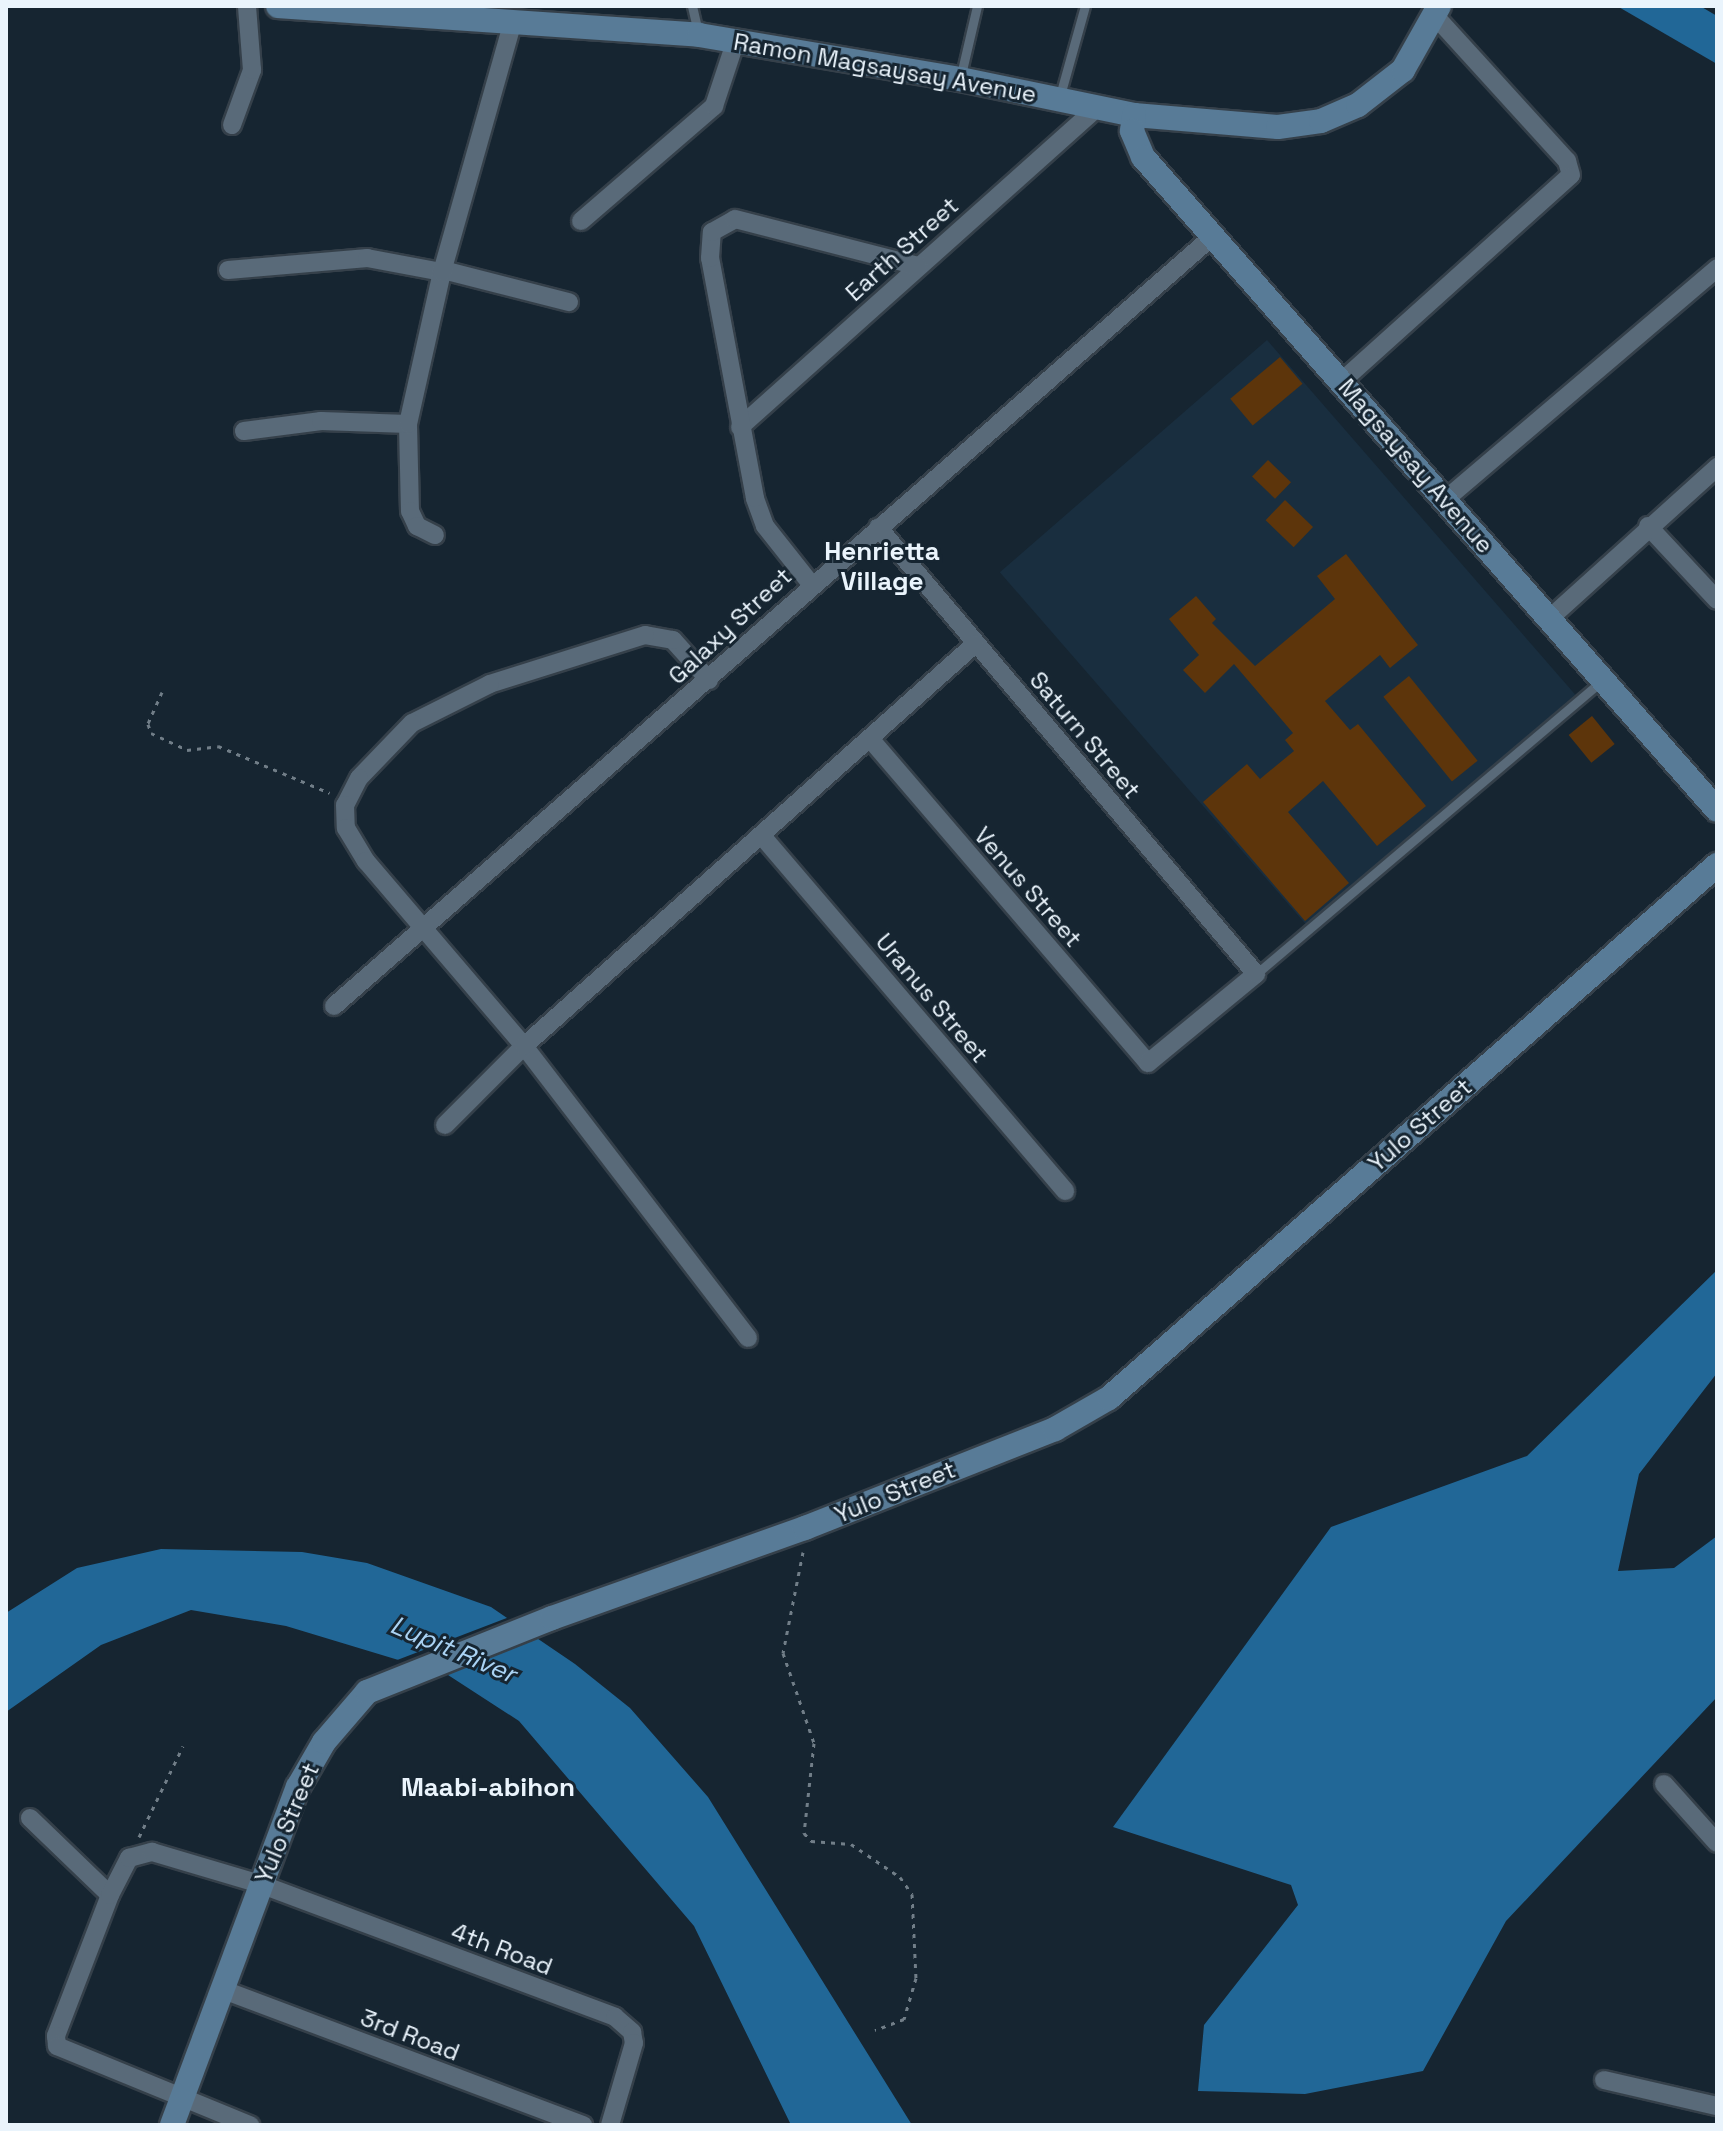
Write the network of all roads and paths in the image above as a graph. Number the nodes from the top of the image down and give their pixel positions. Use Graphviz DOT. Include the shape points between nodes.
graph roads {
  1 [pos="247,6"];
  2 [pos="278,6"];
  3 [pos="692,6"];
  4 [pos="977,6"];
  5 [pos="1085,6"];
  6 [pos="1437,11"];
  7 [pos="481,14"];
  8 [pos="512,24"];
  9 [pos="699,35"];
  10 [pos="736,40"];
  11 [pos="960,79"];
  12 [pos="1059,99"];
  13 [pos="1096,109"];
  14 [pos="1134,115"];
  15 [pos="232,125"];
  16 [pos="581,221"];
  17 [pos="1214,235"];
  18 [pos="918,266"];
  19 [pos="1717,268"];
  20 [pos="228,270"];
  21 [pos="442,271"];
  22 [pos="569,302"];
  23 [pos="1341,382"];
  24 [pos="408,424"];
  25 [pos="740,427"];
  26 [pos="244,431"];
  27 [pos="1717,467"];
  28 [pos="1446,499"];
  29 [pos="1648,526"];
  30 [pos="878,527"];
  31 [pos="435,535"];
  32 [pos="811,584"];
  33 [pos="1717,600"];
  34 [pos="1549,619"];
  35 [pos="975,644"];
  36 [pos="709,680"];
  37 [pos="1602,681"];
  38 [pos="162,692"];
  39 [pos="872,741"];
  40 [pos="323,788"];
  41 [pos="1717,810"];
  42 [pos="762,836"];
  43 [pos="1717,865"];
  44 [pos="423,925"];
  45 [pos="1256,974"];
  46 [pos="334,1006"];
  47 [pos="524,1046"];
  48 [pos="445,1125"];
  49 [pos="1065,1191"];
  50 [pos="748,1338"];
  51 [pos="805,1528"];
  52 [pos="183,1746"];
  53 [pos="1664,1784"];
  54 [pos="30,1818"];
  55 [pos="1717,1843"];
  56 [pos="129,1858"];
  57 [pos="260,1884"];
  58 [pos="110,1895"];
  59 [pos="221,1989"];
  60 [pos="875,2030"];
  61 [pos="1604,2080"];
  62 [pos="181,2098"];
  63 [pos="1717,2106"];
  64 [pos="172,2125"];
  65 [pos="250,2125"];
  66 [pos="583,2125"];
  67 [pos="610,2125"];
  1 -- 15 [label="street" via="252,70"];
  2 -- 7 [label="street, Ramon Magsaysay Avenue"];
  3 -- 9 [label="lane"];
  4 -- 11 [label="lane"];
  5 -- 12 [label="lane"];
  6 -- 14 [label="street, Ramon Magsaysay Avenue" via="1403,70 1358,105 1321,121 1278,127"];
  6 -- 23 [label="street" via="1567,161 1571,175"];
  7 -- 8 [label="street, Ramon Magsaysay Avenue"];
  8 -- 9 [label="street, Ramon Magsaysay Avenue"];
  8 -- 21 [label="street"];
  9 -- 10 [label="street, Ramon Magsaysay Avenue"];
  10 -- 11 [label="street, Ramon Magsaysay Avenue"];
  10 -- 16 [label="street" via="714,106"];
  11 -- 12 [label="street, Ramon Magsaysay Avenue"];
  12 -- 13 [label="street, Ramon Magsaysay Avenue"];
  13 -- 14 [label="street, Ramon Magsaysay Avenue"];
  13 -- 18 [label="street, Earth Street"];
  14 -- 17 [label="street, Magsaysay Avenue" via="1132,131 1143,157"];
  17 -- 23 [label="street, Magsaysay Avenue"];
  17 -- 30 [label="street, Galaxy Street"];
  18 -- 25 [label="street, Earth Street"];
  18 -- 25 [label="street" via="735,219 712,232 710,258"];
  19 -- 28 [label="street"];
  20 -- 21 [label="street" via="367,258"];
  21 -- 22 [label="street"];
  21 -- 24 [label="street"];
  23 -- 28 [label="street, Magsaysay Avenue"];
  24 -- 26 [label="street" via="321,421"];
  24 -- 31 [label="street" via="410,511 417,526"];
  25 -- 32 [label="street" via="765,526"];
  27 -- 29 [label="street"];
  28 -- 34 [label="street, Magsaysay Avenue"];
  29 -- 33 [label="street"];
  29 -- 34 [label="street"];
  30 -- 32 [label="street, Galaxy Street"];
  30 -- 35 [label="street, Saturn Street"];
  32 -- 36 [label="street, Galaxy Street"];
  34 -- 37 [label="street, Magsaysay Avenue"];
  35 -- 39 [label="street"];
  35 -- 45 [label="street, Saturn Street"];
  36 -- 44 [label="street, Galaxy Street"];
  36 -- 44 [label="street" via="673,640 645,635 490,684 412,723 359,778 345,805 346,828 366,861"];
  37 -- 41 [label="street, Magsaysay Avenue"];
  37 -- 45 [label="lane"];
  38 -- 40 [label="path" via="148,724 151,733 187,750 218,746"];
  39 -- 42 [label="street"];
  39 -- 45 [label="street, Venus Street" via="1148,1063"];
  42 -- 47 [label="street"];
  42 -- 49 [label="street, Uranus Street"];
  43 -- 51 [label="street, Yulo Street" via="1109,1398 1055,1429"];
  44 -- 46 [label="street, Galaxy Street"];
  44 -- 47 [label="street"];
  47 -- 48 [label="street"];
  47 -- 50 [label="street"];
  51 -- 57 [label="street, Yulo Street" via="534,1625 367,1692 324,1742 298,1787"];
  51 -- 60 [label="path" via="801,1577 783,1653 814,1743 804,1833 811,1841 851,1844 900,1877 912,1894 916,1978 904,2019"];
  52 -- 56 [label="path"];
  53 -- 55 [label="street"];
  54 -- 58 [label="street"];
  56 -- 57 [label="street, 4th Road" via="152,1852"];
  56 -- 58 [label="street"];
  57 -- 59 [label="street, Yulo Street"];
  57 -- 67 [label="street, 4th Road" via="624,2022 634,2043"];
  58 -- 62 [label="street" via="56,2036 57,2046"];
  59 -- 62 [label="street, Yulo Street"];
  59 -- 66 [label="street, 3rd Road"];
  61 -- 63 [label="street"];
  62 -- 64 [label="street, Yulo Street"];
  62 -- 65 [label="street"];
}
